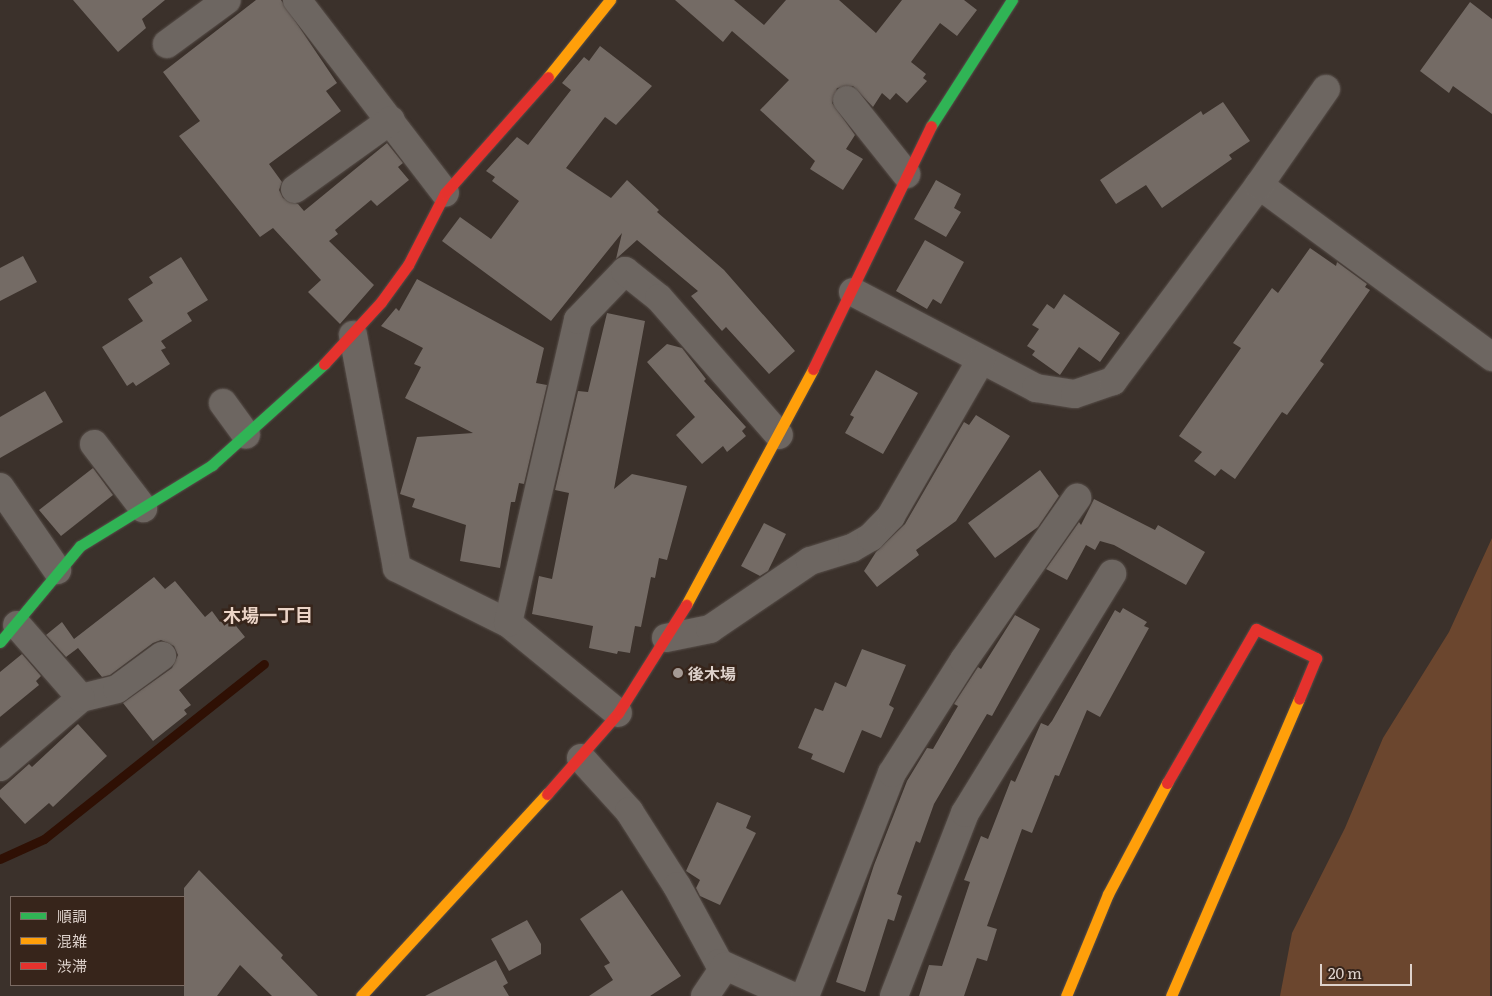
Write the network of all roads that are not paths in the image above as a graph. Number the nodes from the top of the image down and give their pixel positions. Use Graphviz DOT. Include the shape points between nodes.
graph roads {
  1 [pos="227,0"];
  2 [pos="297,0"];
  3 [pos="610,0"];
  4 [pos="1012,0"];
  5 [pos="167,44"];
  6 [pos="1326,89"];
  7 [pos="847,100"];
  8 [pos="390,120"];
  9 [pos="906,174"];
  10 [pos="1259,185"];
  11 [pos="295,189"];
  12 [pos="445,193"];
  13 [pos="853,292"];
  14 [pos="353,335"];
  15 [pos="1492,357"];
  16 [pos="981,360"];
  17 [pos="223,403"];
  18 [pos="246,435"];
  19 [pos="779,435"];
  20 [pos="94,444"];
  21 [pos="0,487"];
  22 [pos="1077,498"];
  23 [pos="143,508"];
  24 [pos="57,570"];
  25 [pos="1112,574"];
  26 [pos="508,623"];
  27 [pos="9,634"];
  28 [pos="666,638"];
  29 [pos="162,656"];
  30 [pos="81,698"];
  31 [pos="618,713"];
  32 [pos="581,758"];
  33 [pos="0,767"];
  34 [pos="725,966"];
  35 [pos="361,996"];
  36 [pos="705,996"];
  37 [pos="792,996"];
  38 [pos="805,996"];
  39 [pos="894,996"];
  40 [pos="1066,996"];
  41 [pos="1171,996"];
  1 -- 5 [label="street"];
  2 -- 8 [label="street"];
  3 -- 12 [label="street" via="514,118"];
  4 -- 9 [label="street" via="924,136"];
  6 -- 10 [label="street"];
  7 -- 9 [label="street"];
  8 -- 11 [label="street"];
  8 -- 12 [label="street"];
  9 -- 13 [label="street"];
  10 -- 15 [label="street"];
  10 -- 16 [label="street" via="1113,381 1076,394 1036,388"];
  12 -- 14 [label="street" via="408,264"];
  13 -- 16 [label="street"];
  13 -- 19 [label="street"];
  14 -- 18 [label="street"];
  14 -- 26 [label="street" via="398,568"];
  16 -- 28 [label="street" via="891,516 871,537 852,548 810,561 710,629"];
  17 -- 18 [label="street"];
  18 -- 23 [label="street" via="212,465"];
  19 -- 26 [label="street" via="659,298 625,271 578,320"];
  19 -- 28 [label="street" via="701,582"];
  20 -- 23 [label="street"];
  21 -- 24 [label="street"];
  22 -- 38 [label="street" via="964,660 892,773"];
  23 -- 24 [label="street" via="80,546"];
  24 -- 27 [label="street"];
  25 -- 39 [label="street" via="965,813"];
  26 -- 31 [label="street"];
  27 -- 30 [label="street"];
  28 -- 31 [label="street"];
  29 -- 30 [label="street" via="118,689"];
  30 -- 33 [label="street"];
  31 -- 32 [label="street"];
  32 -- 34 [label="street" via="629,811 677,886 719,963"];
  32 -- 35 [label="street"];
  34 -- 36 [label="street"];
  34 -- 37 [label="street"];
  40 -- 41 [label="street" via="1108,894 1187,746 1256,629 1316,658"];
}
